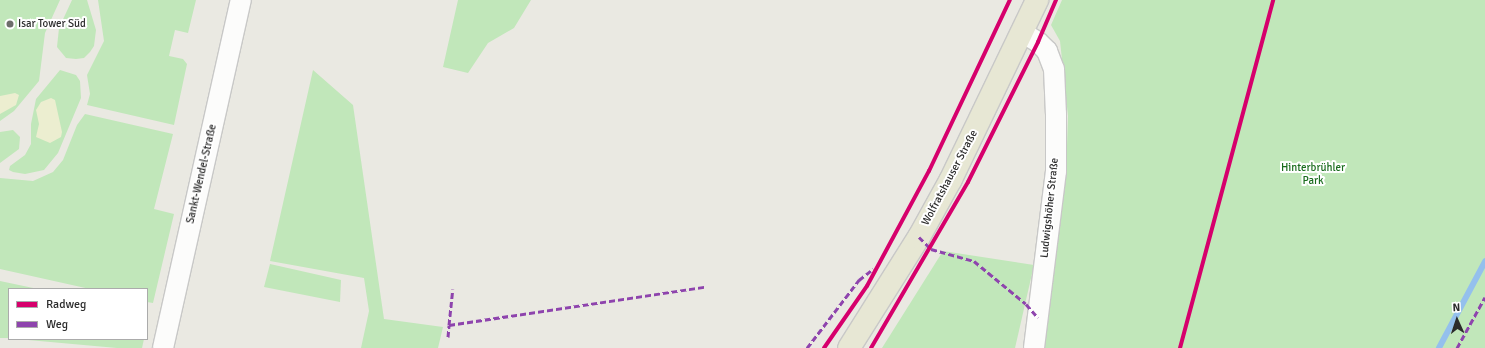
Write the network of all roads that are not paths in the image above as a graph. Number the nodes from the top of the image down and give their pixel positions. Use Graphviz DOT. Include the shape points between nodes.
graph roads {
  1 [pos="241,0"];
  2 [pos="1037,0"];
  3 [pos="1023,33"];
  4 [pos="163,348"];
  5 [pos="849,348"];
  6 [pos="1034,348"];
  1 -- 4 [label="street, Sankt-Wendel-Straße"];
  2 -- 3 [label="main road, Wolfratshauser Straße"];
  3 -- 5 [label="main road, Wolfratshauser Straße" via="951,179 919,237"];
  3 -- 6 [label="street, Ludwigshöher Straße" via="1047,51 1054,69 1056,114 1056,171"];
}
